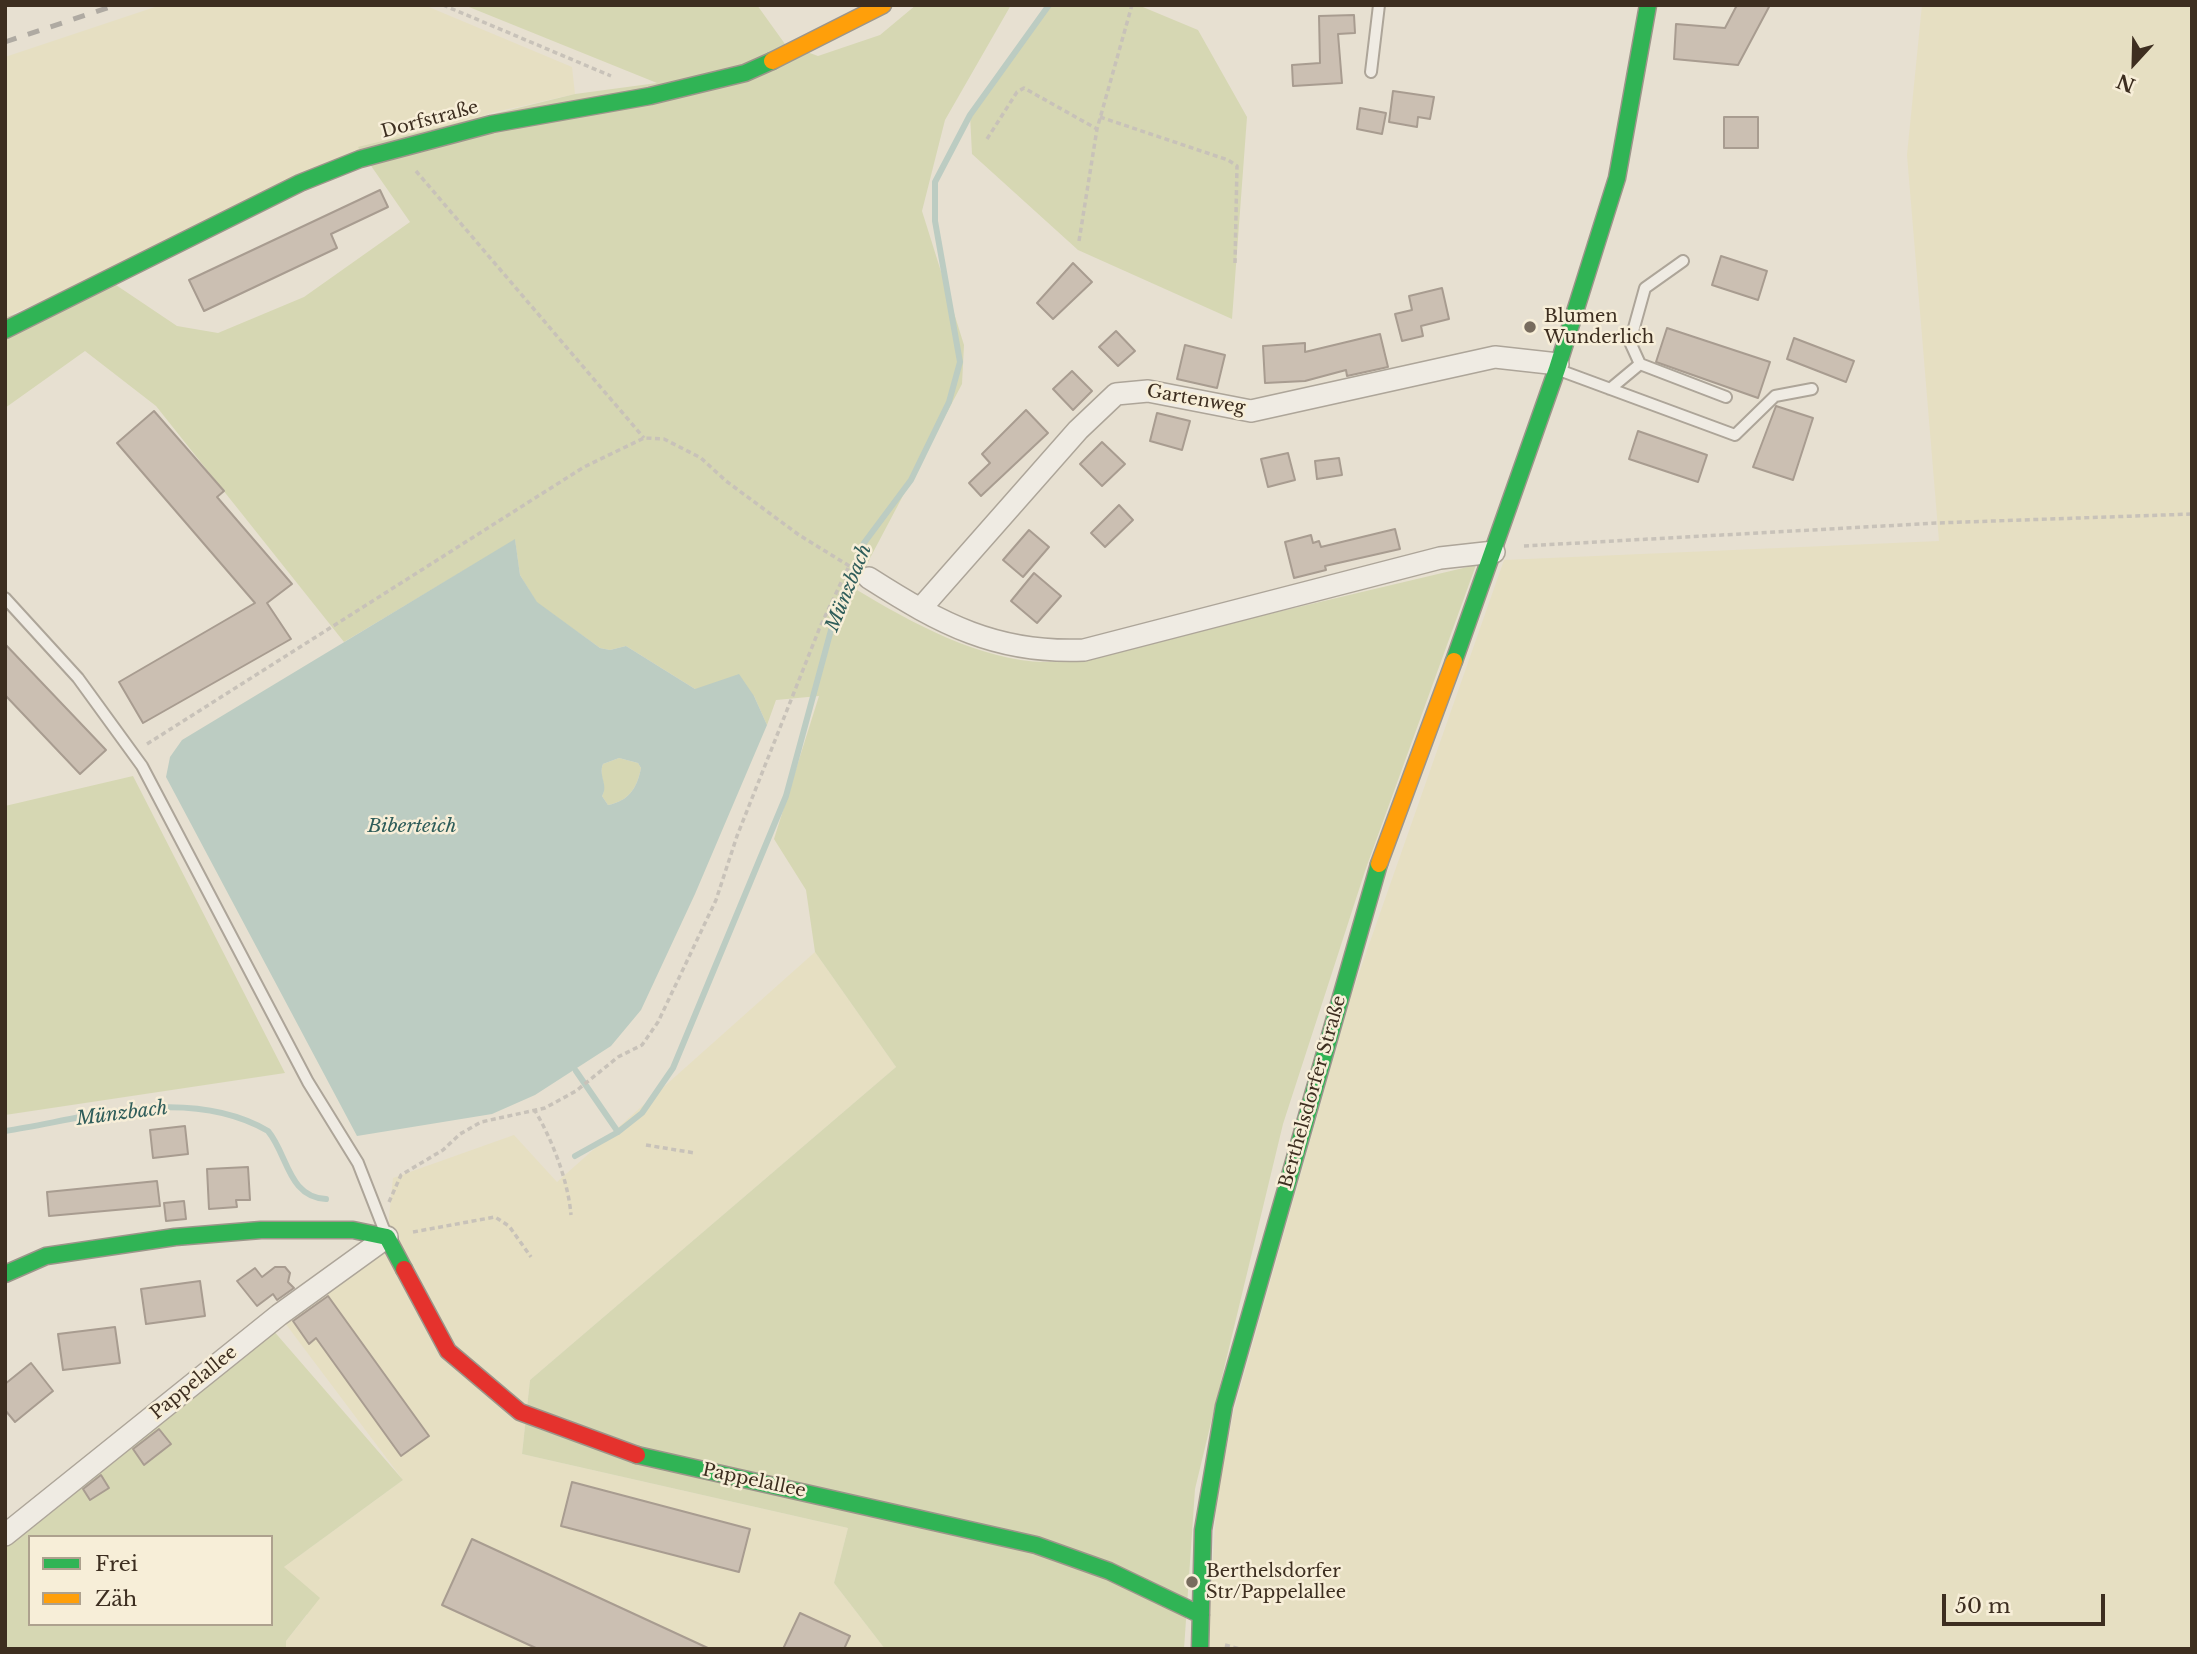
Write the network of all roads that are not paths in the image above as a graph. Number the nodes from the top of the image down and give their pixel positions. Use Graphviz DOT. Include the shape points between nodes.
graph roads {
  1 [pos="883,5"];
  2 [pos="1379,5"];
  3 [pos="1648,5"];
  4 [pos="1371,72"];
  5 [pos="1683,261"];
  6 [pos="5,330"];
  7 [pos="1640,364"];
  8 [pos="1557,367"];
  9 [pos="1610,388"];
  10 [pos="1812,388"];
  11 [pos="1727,397"];
  12 [pos="1494,552"];
  13 [pos="869,578"];
  14 [pos="5,598"];
  15 [pos="922,607"];
  16 [pos="384,1228"];
  17 [pos="5,1274"];
  18 [pos="5,1535"];
  19 [pos="1201,1615"];
  20 [pos="1200,1649"];
  1 -- 6 [label="street, Dorfstraße" via="806,47 745,73 650,96 492,124 396,148 300,183"];
  2 -- 4 [label="lane"];
  3 -- 8 [label="street, Berthelsdorfer Straße" via="1617,178"];
  5 -- 7 [label="lane" via="1645,288 1630,342"];
  7 -- 9 [label="lane"];
  7 -- 11 [label="lane"];
  8 -- 9 [label="lane"];
  8 -- 12 [label="street, Berthelsdorfer Straße"];
  8 -- 15 [label="street, Gartenweg" via="1495,357 1251,411 1139,390 1116,394 1078,430"];
  9 -- 10 [label="lane" via="1735,435 1775,396"];
  12 -- 15 [label="street" via="1440,558 1084,649 1044,652 1002,644 960,629"];
  12 -- 19 [label="street, Berthelsdorfer Straße" via="1385,844 1232,1380 1213,1459 1203,1530"];
  13 -- 15 [label="street"];
  14 -- 16 [label="lane" via="78,677 133,753 308,1082 358,1163"];
  16 -- 17 [label="street" via="175,1237 46,1256"];
  16 -- 18 [label="street, Pappelallee"];
  16 -- 19 [label="street, Pappelallee" via="447,1351 520,1412 624,1452 1036,1545 1109,1571"];
  19 -- 20 [label="street, Berthelsdorfer Straße"];
}
